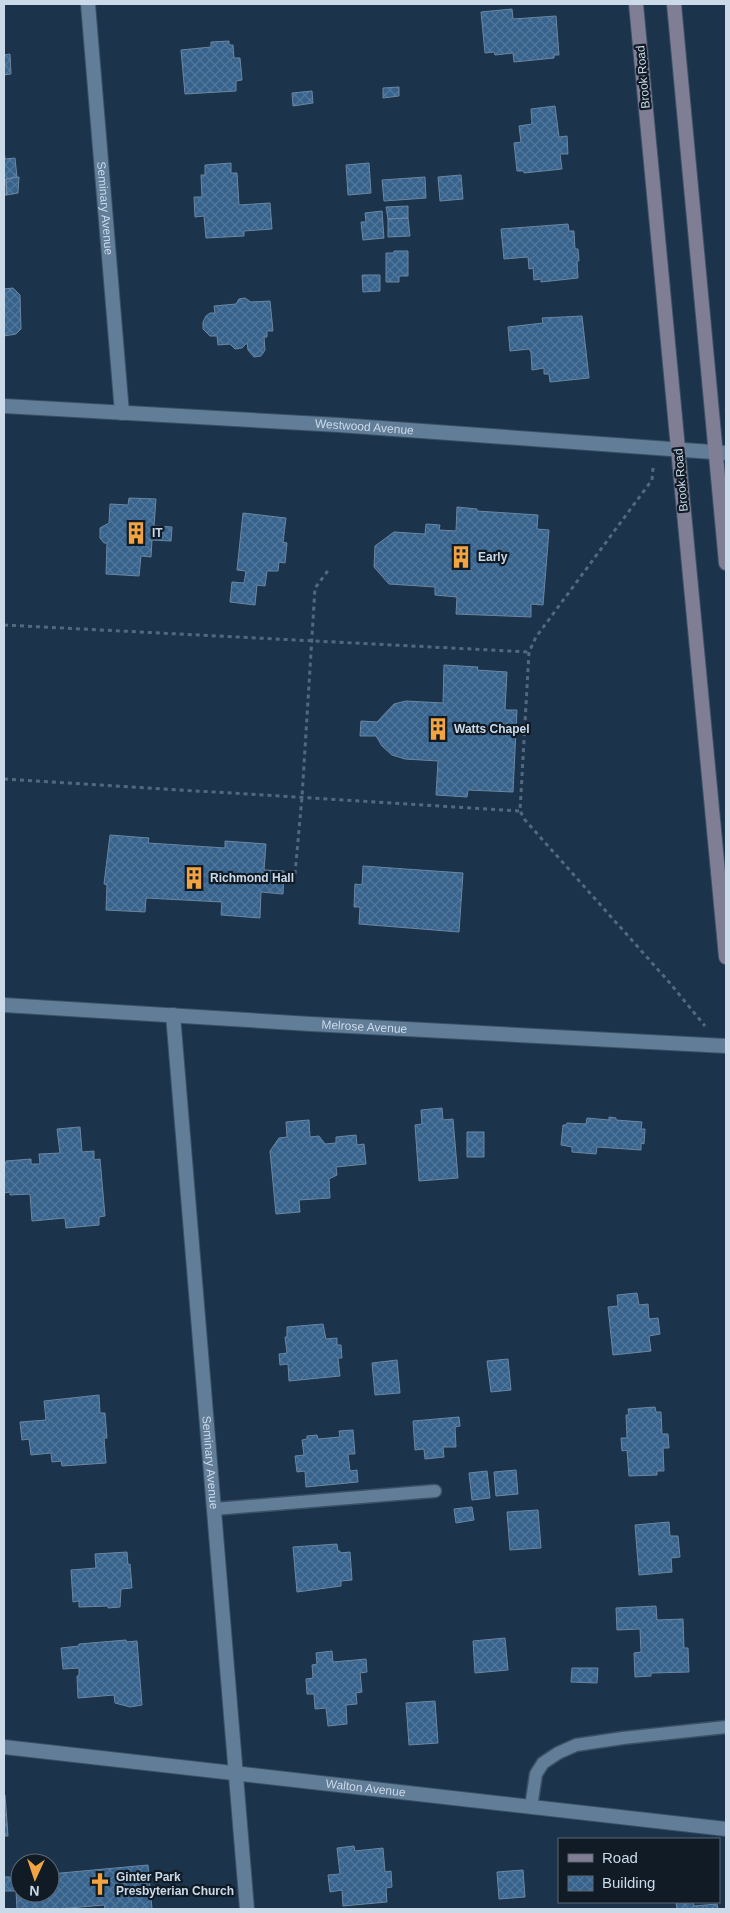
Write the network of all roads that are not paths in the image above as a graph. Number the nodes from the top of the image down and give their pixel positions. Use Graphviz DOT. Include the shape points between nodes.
graph roads {
  1 [pos="88,4"];
  2 [pos="636,4"];
  3 [pos="674,4"];
  4 [pos="4,406"];
  5 [pos="122,413"];
  6 [pos="678,450"];
  7 [pos="721,453"];
  8 [pos="726,563"];
  9 [pos="726,957"];
  10 [pos="4,1005"];
  11 [pos="173,1015"];
  12 [pos="726,1046"];
  13 [pos="435,1491"];
  14 [pos="214,1509"];
  15 [pos="726,1727"];
  16 [pos="4,1747"];
  17 [pos="236,1773"];
  18 [pos="531,1807"];
  19 [pos="726,1829"];
  20 [pos="247,1909"];
  1 -- 5 [label="street, Seminary Avenue"];
  2 -- 6 [label="main road, Brook Road"];
  3 -- 7 [label="main road"];
  4 -- 5 [label="street, Westwood Avenue"];
  5 -- 6 [label="street, Westwood Avenue"];
  6 -- 7 [label="street, Westwood Avenue"];
  6 -- 9 [label="main road, Brook Road"];
  7 -- 8 [label="main road"];
  10 -- 11 [label="street, Melrose Avenue"];
  11 -- 12 [label="street, Melrose Avenue"];
  11 -- 14 [label="street, Seminary Avenue"];
  13 -- 14 [label="lane"];
  14 -- 17 [label="street, Seminary Avenue"];
  15 -- 18 [label="lane" via="576,1745 543,1763 536,1774"];
  16 -- 17 [label="street, Walton Avenue"];
  17 -- 18 [label="street, Walton Avenue"];
  17 -- 20 [label="street, Seminary Avenue"];
  18 -- 19 [label="street, Walton Avenue"];
}
